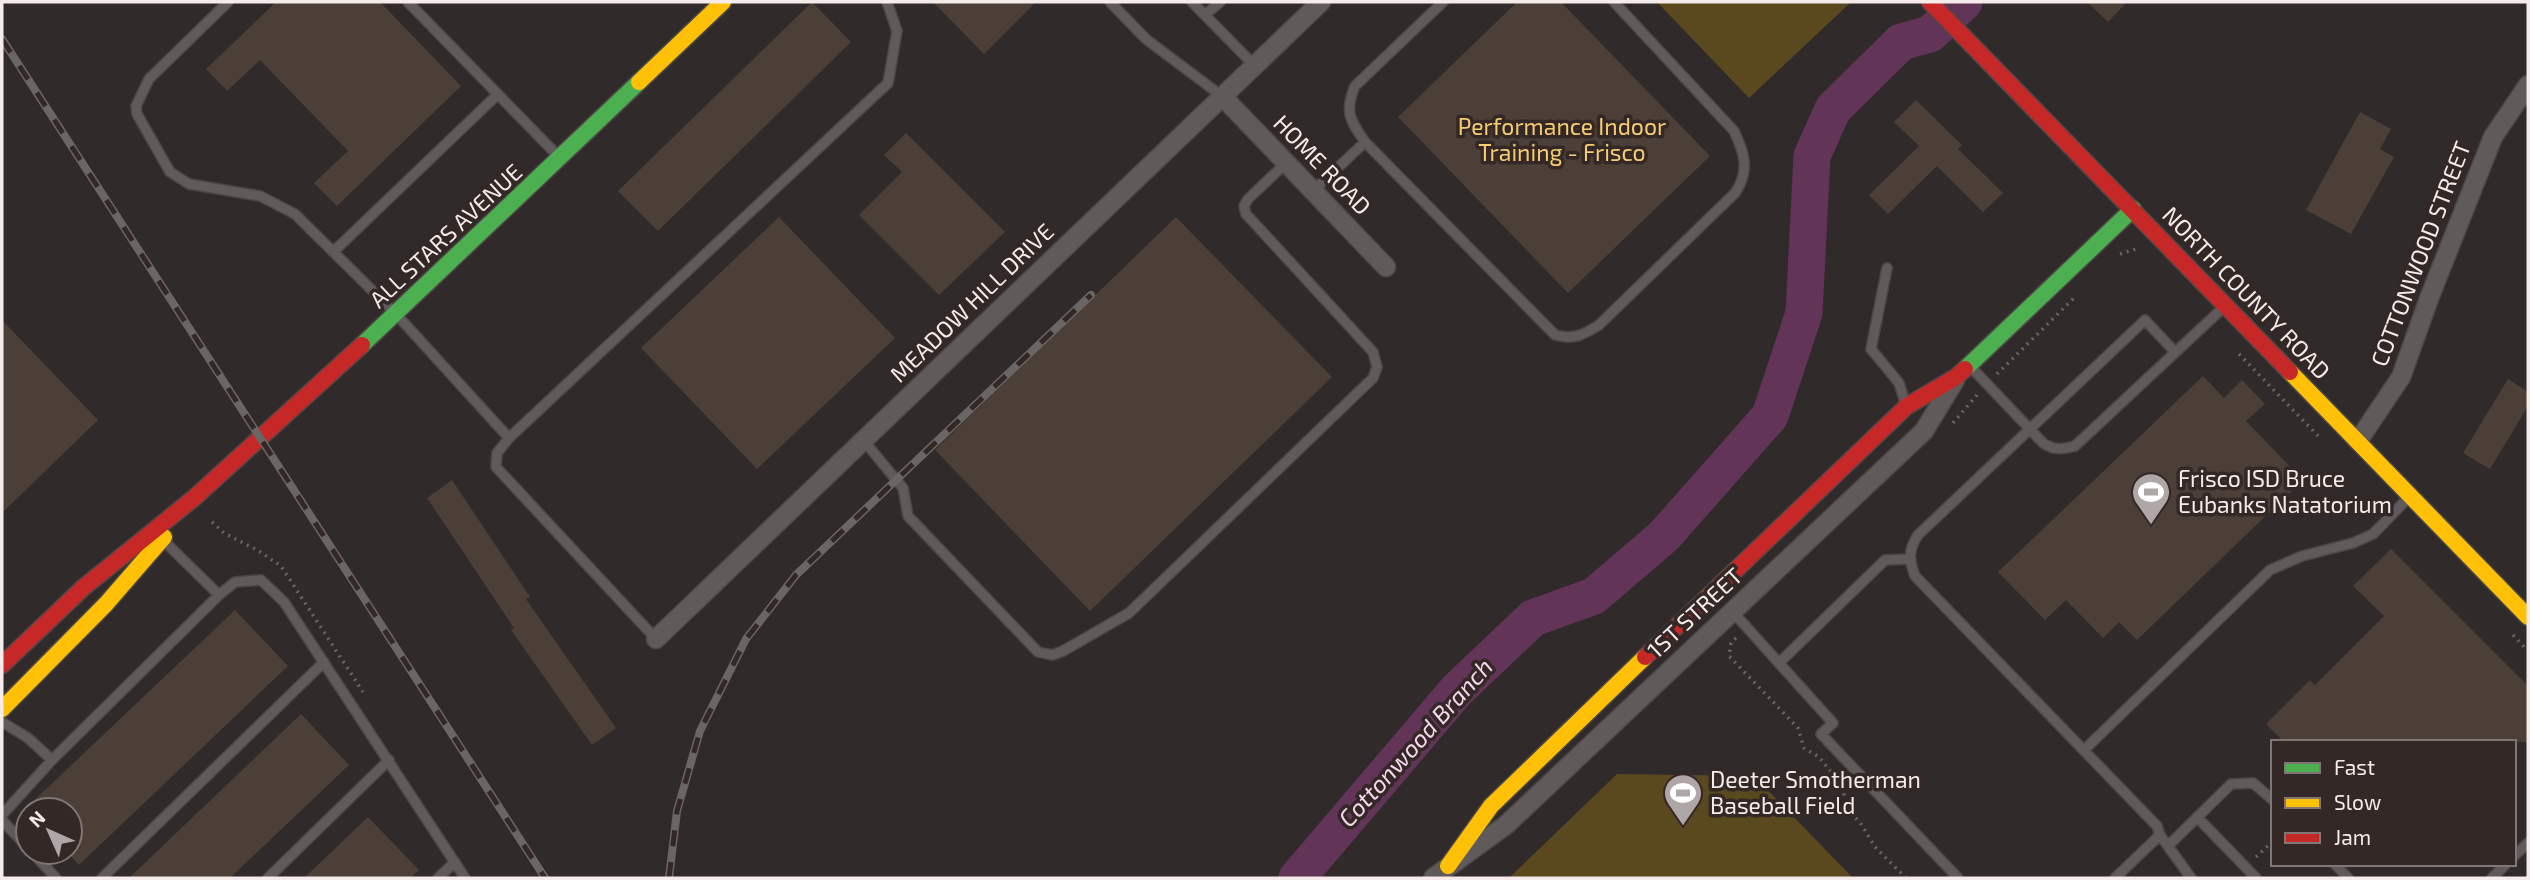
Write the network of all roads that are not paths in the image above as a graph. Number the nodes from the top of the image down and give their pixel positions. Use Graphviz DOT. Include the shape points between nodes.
graph roads {
  1 [pos="228,2"];
  2 [pos="408,2"];
  3 [pos="723,2"];
  4 [pos="887,2"];
  5 [pos="1110,2"];
  6 [pos="1192,2"];
  7 [pos="1220,2"];
  8 [pos="1321,2"];
  9 [pos="1443,2"];
  10 [pos="1614,2"];
  11 [pos="1930,2"];
  12 [pos="1205,15"];
  13 [pos="1255,66"];
  14 [pos="2528,85"];
  15 [pos="498,94"];
  16 [pos="1223,97"];
  17 [pos="1365,142"];
  18 [pos="561,159"];
  19 [pos="1286,163"];
  20 [pos="1313,191"];
  21 [pos="2133,209"];
  22 [pos="333,252"];
  23 [pos="1386,267"];
  24 [pos="1887,268"];
  25 [pos="2226,304"];
  26 [pos="396,314"];
  27 [pos="2175,352"];
  28 [pos="1963,371"];
  29 [pos="1907,406"];
  30 [pos="2029,430"];
  31 [pos="509,438"];
  32 [pos="864,441"];
  33 [pos="2358,441"];
  34 [pos="2411,495"];
  35 [pos="194,498"];
  36 [pos="162,539"];
  37 [pos="1909,559"];
  38 [pos="1712,592"];
  39 [pos="219,595"];
  40 [pos="1733,612"];
  41 [pos="2528,617"];
  42 [pos="656,639"];
  43 [pos="324,662"];
  44 [pos="1779,663"];
  45 [pos="2,665"];
  46 [pos="2,709"];
  47 [pos="2,722"];
  48 [pos="2084,750"];
  49 [pos="52,760"];
  50 [pos="389,760"];
  51 [pos="2271,798"];
  52 [pos="2,817"];
  53 [pos="2197,817"];
  54 [pos="14,831"];
  55 [pos="2160,835"];
  56 [pos="2168,846"];
  57 [pos="455,862"];
  58 [pos="1448,866"];
  59 [pos="102,878"];
  60 [pos="268,878"];
  61 [pos="438,878"];
  62 [pos="465,878"];
  63 [pos="1433,878"];
  64 [pos="1958,878"];
  65 [pos="2115,878"];
  66 [pos="2191,878"];
  67 [pos="2256,878"];
  1 -- 22 [label="lane" via="149,79 136,106 137,114 170,172 189,184 260,196 295,214"];
  2 -- 15 [label="lane"];
  3 -- 18 [label="street, ALL STARS AVENUE"];
  4 -- 31 [label="lane" via="897,31 888,83"];
  5 -- 16 [label="lane" via="1146,39"];
  6 -- 12 [label="lane"];
  7 -- 12 [label="lane"];
  8 -- 13 [label="street, MEADOW HILL DRIVE"];
  9 -- 17 [label="lane" via="1355,86 1349,112"];
  10 -- 17 [label="lane" via="1734,131 1746,168 1735,193 1599,325 1580,337 1555,335"];
  11 -- 21 [label="street, NORTH COUNTY ROAD"];
  12 -- 13 [label="lane"];
  13 -- 16 [label="street, MEADOW HILL DRIVE"];
  14 -- 33 [label="street, COTTONWOOD STREET" via="2493,137 2401,377"];
  15 -- 18 [label="lane"];
  15 -- 22 [label="lane"];
  16 -- 19 [label="street, HOME ROAD"];
  16 -- 32 [label="street, MEADOW HILL DRIVE"];
  17 -- 20 [label="lane"];
  18 -- 26 [label="street, ALL STARS AVENUE"];
  19 -- 20 [label="street, HOME ROAD"];
  19 -- 32 [label="lane" via="1248,200 1246,214 1373,352 1377,367 1373,377 1129,613 1063,652 1052,656 1038,652 908,516 903,488"];
  20 -- 23 [label="street, HOME ROAD"];
  21 -- 25 [label="street, NORTH COUNTY ROAD"];
  21 -- 28 [label="street, 1ST STREET"];
  22 -- 26 [label="lane"];
  24 -- 29 [label="lane" via="1871,349 1899,383"];
  25 -- 27 [label="lane"];
  25 -- 33 [label="street, NORTH COUNTY ROAD"];
  26 -- 31 [label="lane"];
  26 -- 35 [label="street, ALL STARS AVENUE"];
  27 -- 30 [label="lane" via="2075,446 2051,448"];
  27 -- 30 [label="lane" via="2144,320"];
  28 -- 29 [label="street, 1ST STREET"];
  28 -- 30 [label="lane" via="1987,384"];
  28 -- 40 [label="street, 1ST STREET" via="1924,430"];
  29 -- 38 [label="street, 1ST STREET"];
  30 -- 37 [label="lane" via="1918,535"];
  31 -- 42 [label="lane" via="497,453 496,467"];
  32 -- 42 [label="street, MEADOW HILL DRIVE"];
  33 -- 34 [label="street, NORTH COUNTY ROAD"];
  34 -- 41 [label="street, NORTH COUNTY ROAD"];
  34 -- 48 [label="lane" via="2373,534 2302,555 2270,570"];
  35 -- 36 [label="street, ALL STARS AVENUE"];
  35 -- 45 [label="street, ALL STARS AVENUE" via="84,587"];
  36 -- 39 [label="lane"];
  36 -- 46 [label="street, ALL STARS AVENUE" via="106,604"];
  37 -- 44 [label="lane" via="1885,560"];
  37 -- 48 [label="lane" via="1915,576"];
  38 -- 40 [label="street"];
  38 -- 58 [label="street, 1ST STREET" via="1490,806"];
  39 -- 43 [label="lane" via="235,582 261,580 284,602"];
  39 -- 49 [label="lane"];
  40 -- 44 [label="lane"];
  40 -- 58 [label="street, 1ST STREET" via="1506,825"];
  43 -- 50 [label="lane"];
  43 -- 59 [label="lane"];
  44 -- 64 [label="lane" via="1833,723 1821,734"];
  47 -- 49 [label="lane"];
  48 -- 55 [label="lane" via="2157,826"];
  49 -- 52 [label="lane"];
  50 -- 57 [label="lane"];
  50 -- 60 [label="lane"];
  51 -- 53 [label="lane" via="2253,783 2231,784"];
  52 -- 54 [label="lane"];
  53 -- 56 [label="lane"];
  53 -- 67 [label="lane"];
  55 -- 56 [label="lane"];
  55 -- 65 [label="lane"];
  56 -- 66 [label="lane"];
  57 -- 61 [label="lane"];
  57 -- 62 [label="lane"];
  58 -- 63 [label="street, 1ST STREET"];
}
